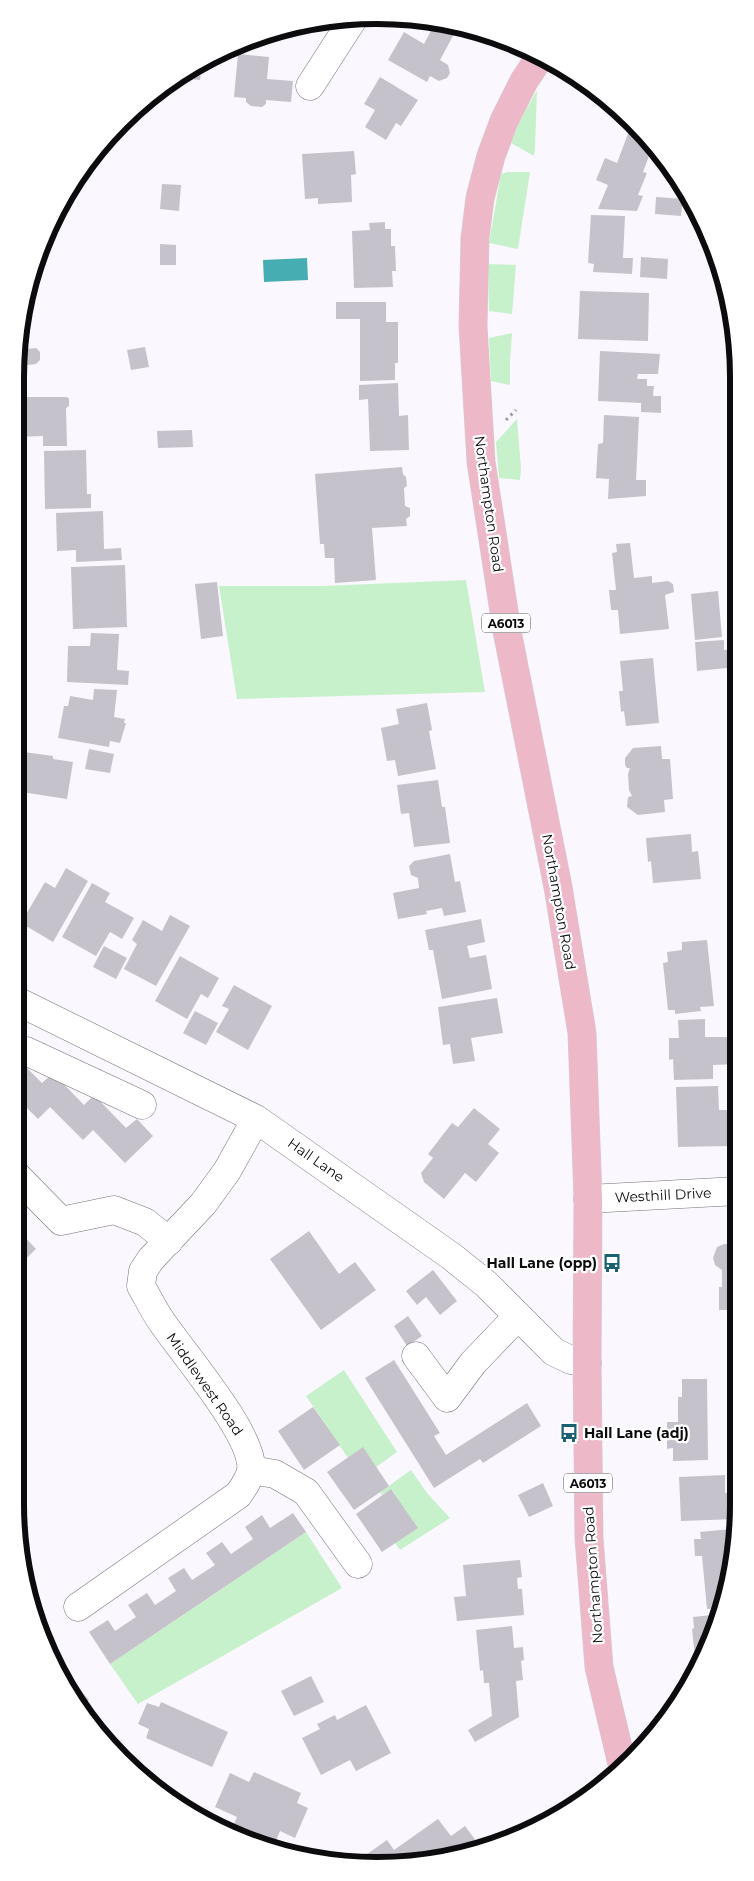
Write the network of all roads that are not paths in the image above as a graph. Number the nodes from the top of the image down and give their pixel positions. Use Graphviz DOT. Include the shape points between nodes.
graph roads {
  1 [pos="343,26"];
  2 [pos="537,62"];
  3 [pos="310,86"];
  4 [pos="24,1004"];
  5 [pos="111,1046"];
  6 [pos="26,1051"];
  7 [pos="94,1084"];
  8 [pos="142,1104"];
  9 [pos="256,1119"];
  10 [pos="24,1183"];
  11 [pos="730,1191"];
  12 [pos="588,1198"];
  13 [pos="169,1241"];
  14 [pos="517,1316"];
  15 [pos="416,1356"];
  16 [pos="586,1363"];
  17 [pos="251,1470"];
  18 [pos="358,1564"];
  19 [pos="78,1607"];
  20 [pos="621,1760"];
  1 -- 3 [label="street"];
  2 -- 12 [label="main road, Northampton Road / A6013" via="504,121 480,198 475,238 473,326 481,462 492,537 582,1033"];
  4 -- 5 [label="street, Hall Lane"];
  5 -- 7 [label="street"];
  5 -- 9 [label="street, Hall Lane"];
  6 -- 7 [label="street"];
  7 -- 8 [label="street"];
  9 -- 13 [label="street, Middlewest Road" via="227,1171"];
  9 -- 14 [label="street, Hall Lane" via="451,1256 486,1284"];
  10 -- 13 [label="street" via="61,1221 114,1210 145,1222"];
  11 -- 12 [label="street, Westhill Drive"];
  12 -- 16 [label="main road, Northampton Road / A6013"];
  13 -- 17 [label="street, Middlewest Road" via="143,1271 140,1286 161,1322 224,1408 246,1444"];
  14 -- 15 [label="street" via="473,1363 447,1398"];
  14 -- 16 [label="street, Hall Lane" via="554,1352"];
  16 -- 20 [label="main road, Northampton Road / A6013" via="589,1538 600,1667"];
  17 -- 18 [label="street" via="275,1474 306,1492"];
  17 -- 19 [label="street" via="238,1495"];
}
